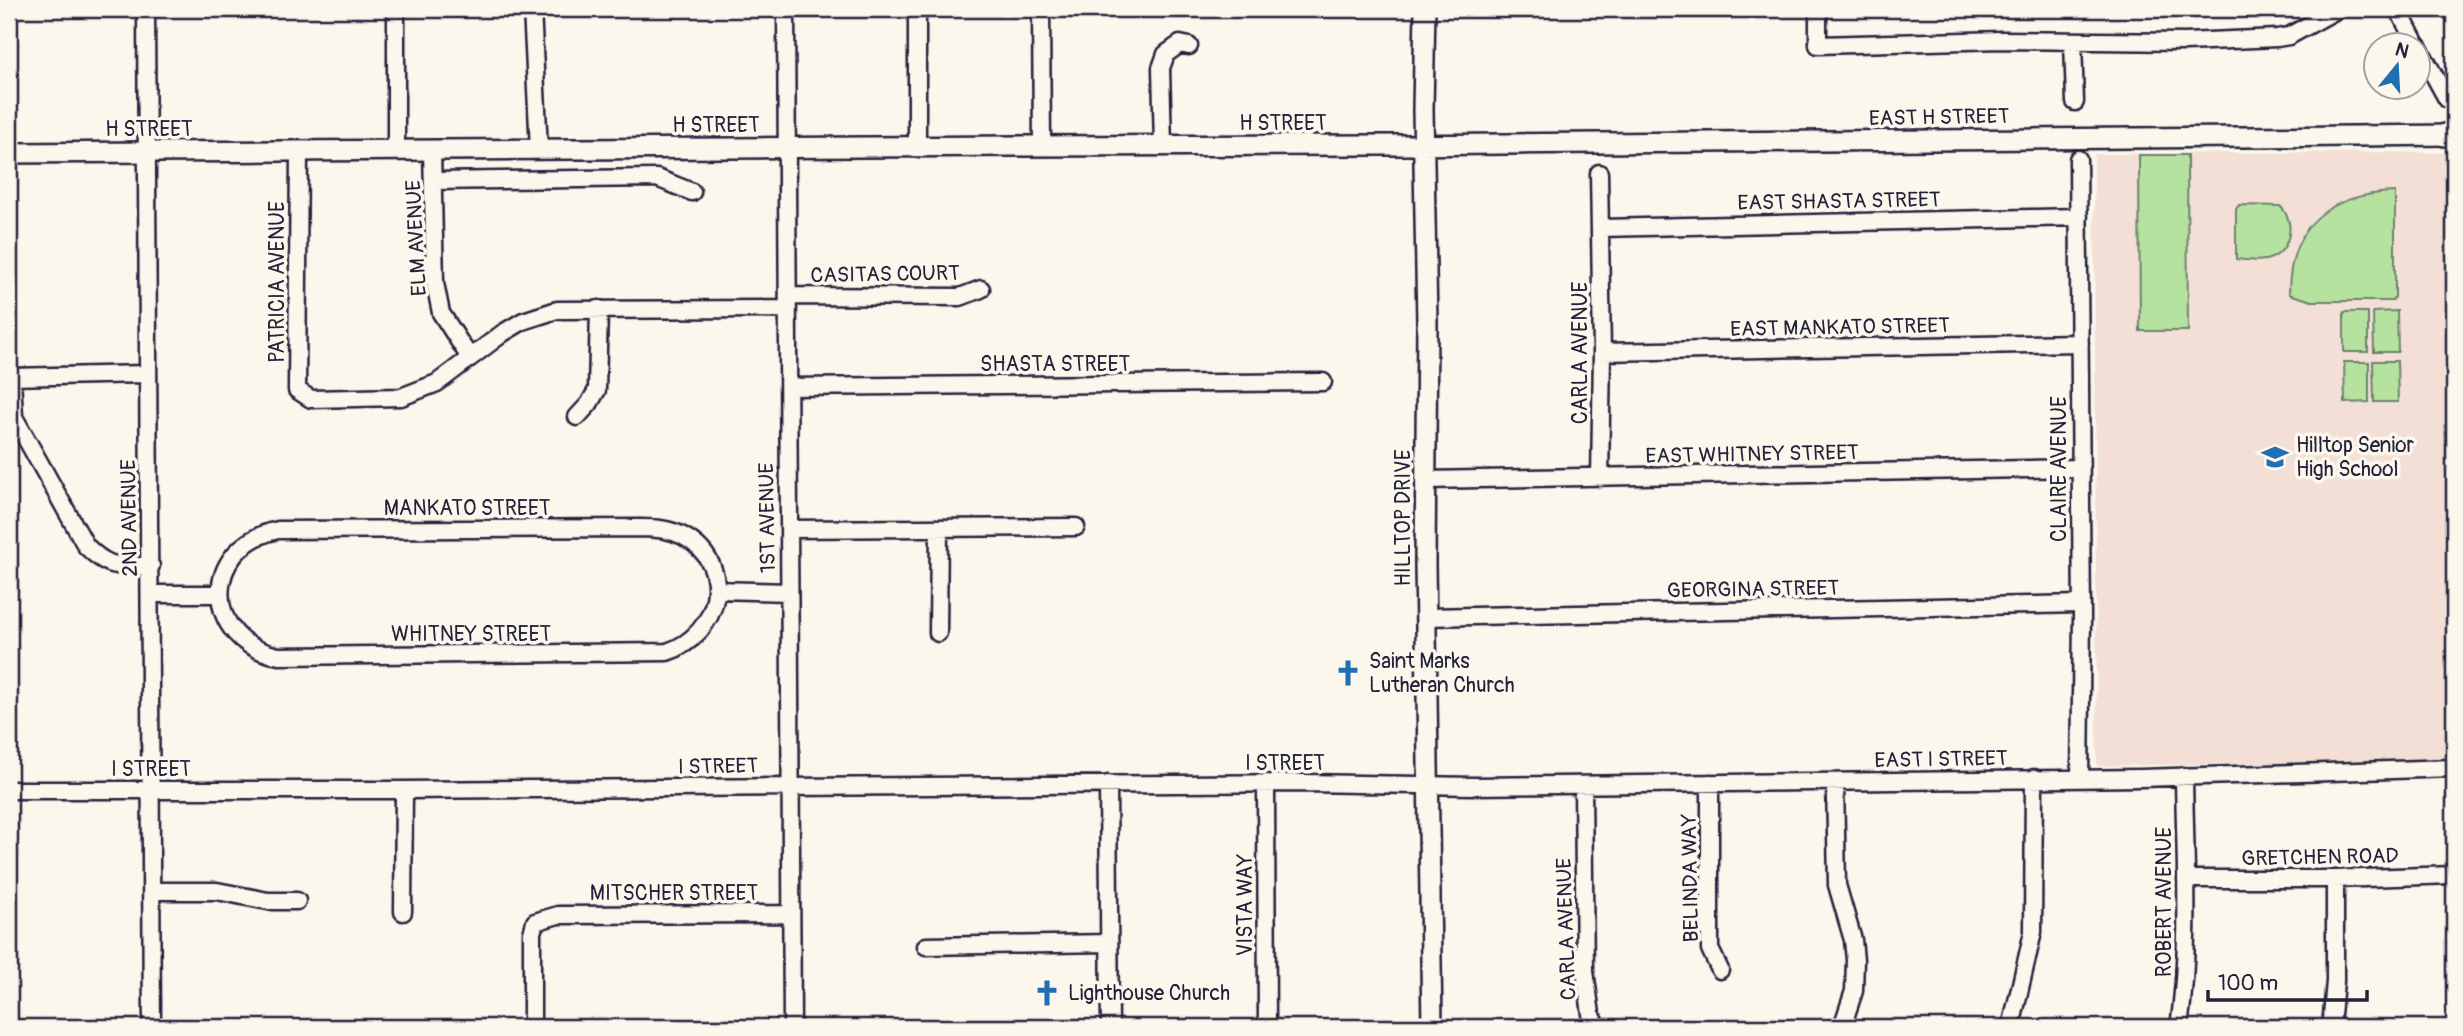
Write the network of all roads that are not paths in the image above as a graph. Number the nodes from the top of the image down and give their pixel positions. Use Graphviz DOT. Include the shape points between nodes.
graph roads {
  1 [pos="146,9"];
  2 [pos="396,9"];
  3 [pos="532,9"];
  4 [pos="786,9"];
  5 [pos="917,9"];
  6 [pos="1041,9"];
  7 [pos="1425,9"];
  8 [pos="1818,9"];
  9 [pos="2338,9"];
  10 [pos="2398,9"];
  11 [pos="2410,32"];
  12 [pos="2073,41"];
  13 [pos="1189,46"];
  14 [pos="2432,72"];
  15 [pos="2447,99"];
  16 [pos="2075,102"];
  17 [pos="2451,134"];
  18 [pos="1424,145"];
  19 [pos="917,146"];
  20 [pos="1042,146"];
  21 [pos="1163,146"];
  22 [pos="787,147"];
  23 [pos="539,149"];
  24 [pos="396,150"];
  25 [pos="432,150"];
  26 [pos="146,152"];
  27 [pos="299,152"];
  28 [pos="9,153"];
  29 [pos="2078,159"];
  30 [pos="1599,173"];
  31 [pos="433,181"];
  32 [pos="692,192"];
  33 [pos="2078,217"];
  34 [pos="1601,228"];
  35 [pos="981,289"];
  36 [pos="788,303"];
  37 [pos="599,309"];
  38 [pos="2080,344"];
  39 [pos="1602,352"];
  40 [pos="470,358"];
  41 [pos="148,374"];
  42 [pos="10,377"];
  43 [pos="1322,382"];
  44 [pos="788,387"];
  45 [pos="577,417"];
  46 [pos="2081,468"];
  47 [pos="1600,478"];
  48 [pos="1425,480"];
  49 [pos="1076,527"];
  50 [pos="939,528"];
  51 [pos="789,529"];
  52 [pos="151,566"];
  53 [pos="716,590"];
  54 [pos="789,592"];
  55 [pos="150,594"];
  56 [pos="219,594"];
  57 [pos="2081,604"];
  58 [pos="1426,617"];
  59 [pos="938,633"];
  60 [pos="2454,768"];
  61 [pos="2184,776"];
  62 [pos="2034,778"];
  63 [pos="2080,779"];
  64 [pos="1835,782"];
  65 [pos="1266,783"];
  66 [pos="1710,783"];
  67 [pos="1108,784"];
  68 [pos="1428,785"];
  69 [pos="1583,785"];
  70 [pos="791,786"];
  71 [pos="151,789"];
  72 [pos="9,790"];
  73 [pos="404,790"];
  74 [pos="2454,875"];
  75 [pos="2186,879"];
  76 [pos="2335,879"];
  77 [pos="153,891"];
  78 [pos="297,901"];
  79 [pos="403,912"];
  80 [pos="791,914"];
  81 [pos="1109,943"];
  82 [pos="926,946"];
  83 [pos="1720,970"];
  84 [pos="152,1027"];
  85 [pos="532,1027"];
  86 [pos="792,1027"];
  87 [pos="1110,1027"];
  88 [pos="1267,1027"];
  89 [pos="1432,1027"];
  90 [pos="1598,1027"];
  91 [pos="1842,1027"];
  92 [pos="2011,1027"];
  93 [pos="2179,1027"];
  94 [pos="2330,1027"];
  1 -- 26 [label="street, 2ND AVENUE"];
  2 -- 24 [label="street, ELM AVENUE"];
  3 -- 23 [label="street"];
  4 -- 22 [label="street, 1ST AVENUE"];
  5 -- 19 [label="street"];
  6 -- 20 [label="street"];
  7 -- 18 [label="main road, HILLTOP DRIVE"];
  8 -- 12 [label="street" via="1818,45"];
  9 -- 12 [label="street" via="2277,38"];
  10 -- 11 [label="street"];
  12 -- 16 [label="street"];
  13 -- 21 [label="street" via="1180,44 1166,54 1161,68"];
  14 -- 15 [label="street"];
  17 -- 18 [label="main road, EAST H STREET"];
  18 -- 21 [label="main road, H STREET"];
  18 -- 48 [label="main road, HILLTOP DRIVE"];
  19 -- 20 [label="main road, H STREET"];
  19 -- 22 [label="main road, H STREET"];
  20 -- 21 [label="main road, H STREET"];
  22 -- 23 [label="main road, H STREET"];
  22 -- 36 [label="street, 1ST AVENUE"];
  23 -- 25 [label="main road, H STREET"];
  24 -- 25 [label="main road, H STREET"];
  24 -- 27 [label="main road, H STREET"];
  25 -- 31 [label="street, ELM AVENUE"];
  26 -- 27 [label="main road, H STREET"];
  26 -- 28 [label="main road, H STREET"];
  26 -- 41 [label="street, 2ND AVENUE"];
  27 -- 40 [label="street, PATRICIA AVENUE" via="297,390 305,397 401,397 437,383"];
  29 -- 33 [label="street, CLAIRE AVENUE"];
  30 -- 34 [label="street, CARLA AVENUE"];
  31 -- 32 [label="street" via="657,178"];
  31 -- 40 [label="street, ELM AVENUE" via="435,283 441,313"];
  33 -- 34 [label="street, EAST SHASTA STREET"];
  33 -- 38 [label="street, CLAIRE AVENUE"];
  34 -- 39 [label="street, CARLA AVENUE"];
  35 -- 36 [label="street, CASITAS COURT" via="960,297"];
  36 -- 37 [label="street"];
  36 -- 44 [label="street, 1ST AVENUE"];
  37 -- 40 [label="street" via="557,310 523,321"];
  37 -- 45 [label="street" via="597,390"];
  38 -- 39 [label="street, EAST MANKATO STREET"];
  38 -- 46 [label="street, CLAIRE AVENUE"];
  39 -- 47 [label="street, CARLA AVENUE"];
  41 -- 42 [label="street"];
  41 -- 52 [label="street, 2ND AVENUE"];
  42 -- 52 [label="street" via="15,417 86,546 111,565"];
  43 -- 44 [label="street, SHASTA STREET"];
  44 -- 51 [label="street, 1ST AVENUE"];
  46 -- 47 [label="street, EAST WHITNEY STREET"];
  46 -- 57 [label="street, CLAIRE AVENUE"];
  47 -- 48 [label="street, EAST WHITNEY STREET"];
  48 -- 58 [label="main road, HILLTOP DRIVE"];
  49 -- 50 [label="street"];
  50 -- 51 [label="street"];
  50 -- 59 [label="street"];
  51 -- 54 [label="street, 1ST AVENUE"];
  52 -- 55 [label="street, 2ND AVENUE"];
  53 -- 54 [label="street"];
  53 -- 56 [label="street, WHITNEY STREET" via="713,610 696,636 675,650 650,654 279,656 253,648 239,637 227,622"];
  53 -- 56 [label="street, MANKATO STREET" via="713,572 699,548 667,530 278,530 251,540 236,552 222,576"];
  54 -- 70 [label="street, 1ST AVENUE"];
  55 -- 56 [label="street"];
  55 -- 71 [label="street, 2ND AVENUE"];
  57 -- 58 [label="street, GEORGINA STREET"];
  57 -- 63 [label="street, CLAIRE AVENUE"];
  58 -- 68 [label="main road, HILLTOP DRIVE"];
  60 -- 61 [label="street, EAST I STREET"];
  61 -- 63 [label="street, EAST I STREET"];
  61 -- 75 [label="street, ROBERT AVENUE"];
  62 -- 63 [label="street, EAST I STREET"];
  62 -- 64 [label="street, EAST I STREET"];
  62 -- 92 [label="street" via="2033,932"];
  64 -- 66 [label="street, EAST I STREET"];
  64 -- 91 [label="street" via="1837,884 1855,960 1854,991"];
  65 -- 67 [label="street, I STREET"];
  65 -- 68 [label="street, I STREET"];
  65 -- 88 [label="street, VISTA WAY"];
  66 -- 69 [label="street, EAST I STREET"];
  66 -- 83 [label="street, BELINDA WAY" via="1710,949"];
  67 -- 70 [label="street, I STREET"];
  67 -- 81 [label="street"];
  68 -- 69 [label="street, EAST I STREET"];
  68 -- 89 [label="main road, HILLTOP DRIVE"];
  69 -- 90 [label="street, CARLA AVENUE" via="1585,971 1591,1014"];
  70 -- 73 [label="street, I STREET"];
  70 -- 80 [label="street, 1ST AVENUE"];
  71 -- 72 [label="street, I STREET"];
  71 -- 73 [label="street, I STREET"];
  71 -- 77 [label="street, 2ND AVENUE"];
  73 -- 79 [label="street"];
  74 -- 76 [label="street, GRETCHEN ROAD"];
  75 -- 76 [label="street, GRETCHEN ROAD"];
  75 -- 93 [label="street, ROBERT AVENUE" via="2185,986"];
  76 -- 94 [label="street"];
  77 -- 78 [label="street" via="217,891 268,901"];
  77 -- 84 [label="street, 2ND AVENUE"];
  80 -- 85 [label="street, MITSCHER STREET" via="558,915 535,922"];
  80 -- 86 [label="street, 1ST AVENUE"];
  81 -- 82 [label="street"];
  81 -- 87 [label="street"];
}
